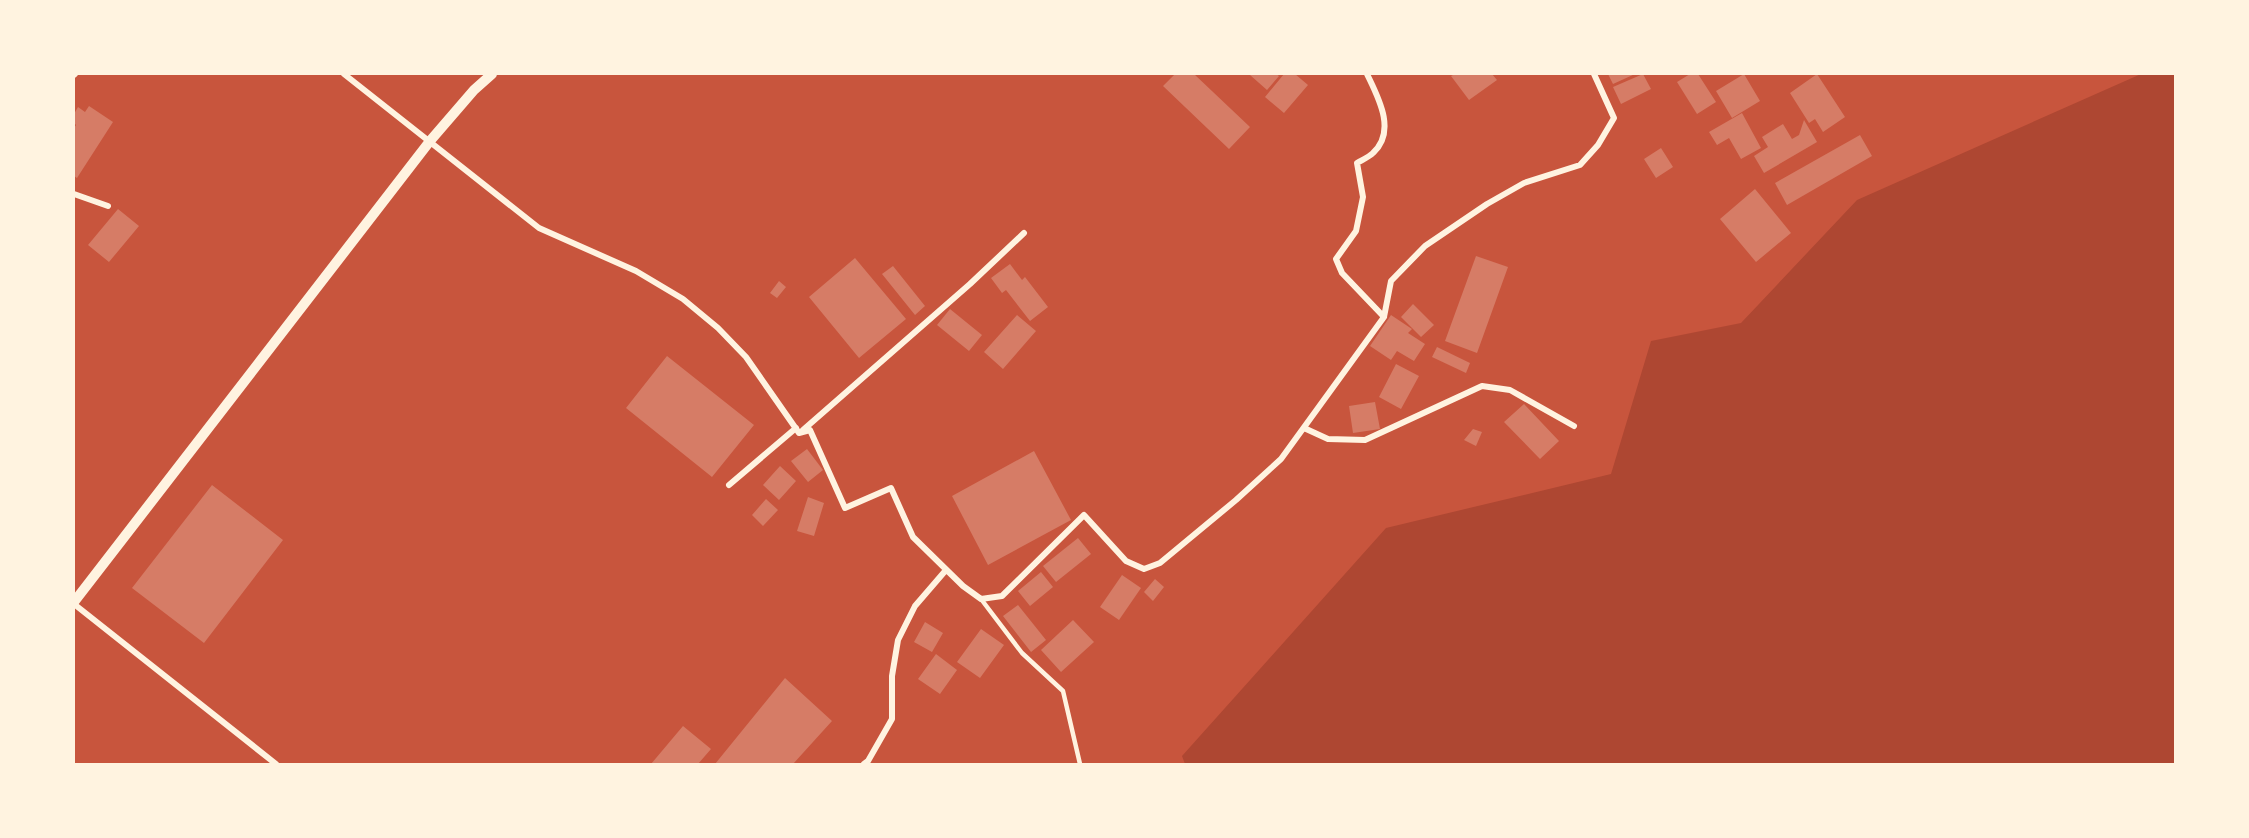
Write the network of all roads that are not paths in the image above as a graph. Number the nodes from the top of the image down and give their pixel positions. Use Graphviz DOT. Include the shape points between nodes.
graph roads {
  1 [pos="344,74"];
  2 [pos="492,74"];
  3 [pos="1367,74"];
  4 [pos="1594,74"];
  5 [pos="430,141"];
  6 [pos="74,194"];
  7 [pos="108,206"];
  8 [pos="1024,233"];
  9 [pos="1384,317"];
  10 [pos="1574,426"];
  11 [pos="1304,428"];
  12 [pos="798,430"];
  13 [pos="729,485"];
  14 [pos="946,570"];
  15 [pos="981,599"];
  16 [pos="74,603"];
  17 [pos="276,765"];
  18 [pos="864,765"];
  19 [pos="1080,765"];
  1 -- 5 [label="street"];
  2 -- 5 [label="street"];
  3 -- 9 [label="street" via="1382,107 1385,134 1374,153 1357,163 1363,197 1356,231 1336,259 1342,273"];
  4 -- 9 [label="street" via="1614,118 1598,145 1580,165 1524,183 1425,246 1391,281"];
  5 -- 12 [label="street" via="539,228 636,271 682,299 746,357"];
  5 -- 16 [label="street"];
  6 -- 7 [label="street"];
  8 -- 12 [label="street"];
  9 -- 11 [label="street"];
  10 -- 11 [label="street" via="1510,390 1482,386 1365,440 1328,439"];
  11 -- 15 [label="street" via="1281,459 1160,563 1144,569 1126,561 1084,515 1002,596"];
  12 -- 13 [label="street"];
  12 -- 14 [label="street" via="810,430 845,508 891,488 913,537"];
  14 -- 15 [label="street"];
  14 -- 18 [label="street" via="915,606 898,640 892,676 892,719"];
  15 -- 19 [label="lane" via="1022,653 1063,691"];
  16 -- 17 [label="street"];
}
